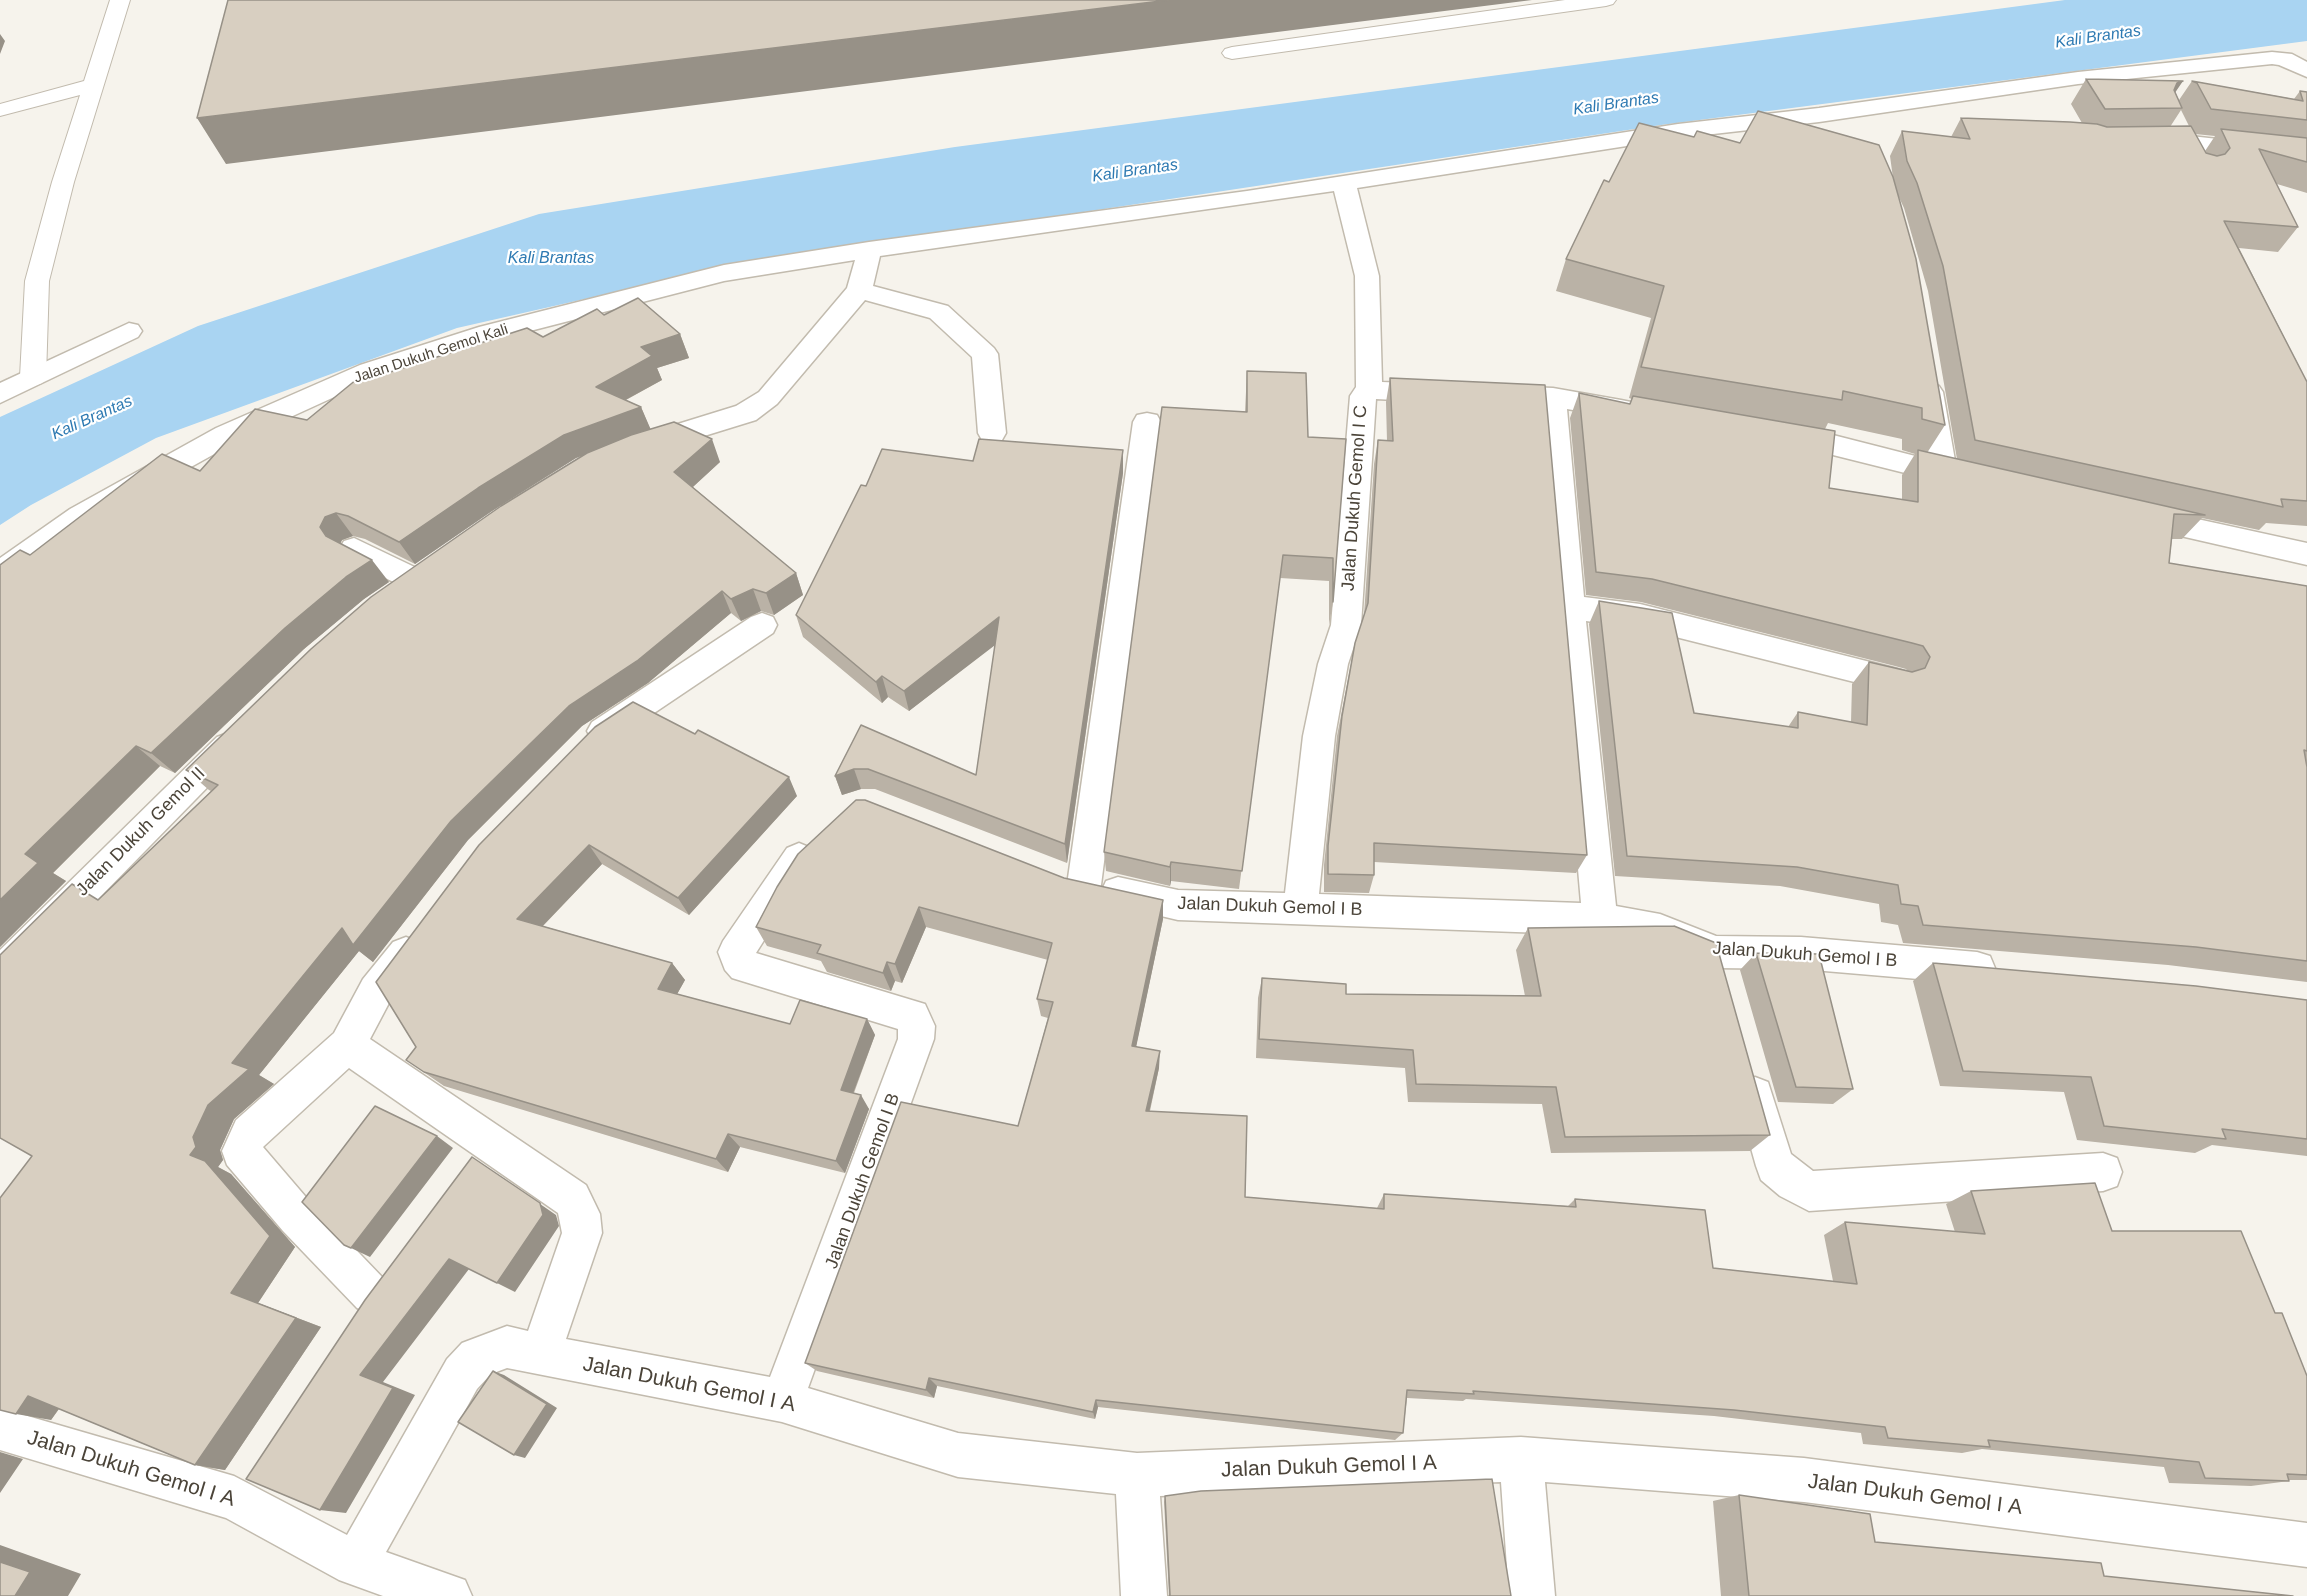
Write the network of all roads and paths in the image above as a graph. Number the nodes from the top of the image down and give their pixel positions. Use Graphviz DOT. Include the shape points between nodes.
graph roads {
  1 [pos="120,0"];
  2 [pos="1606,0"];
  3 [pos="1233,53"];
  4 [pos="2307,70"];
  5 [pos="94,85"];
  6 [pos="0,110"];
  7 [pos="2178,133"];
  8 [pos="2136,142"];
  9 [pos="2307,156"];
  10 [pos="2193,162"];
  11 [pos="1344,183"];
  12 [pos="868,250"];
  13 [pos="859,290"];
  14 [pos="129,331"];
  15 [pos="1926,371"];
  16 [pos="33,377"];
  17 [pos="1369,390"];
  18 [pos="0,394"];
  19 [pos="1553,397"];
  20 [pos="1646,413"];
  21 [pos="1147,422"];
  22 [pos="992,433"];
  23 [pos="1763,433"];
  24 [pos="620,453"];
  25 [pos="1943,473"];
  26 [pos="1977,481"];
  27 [pos="2125,514"];
  28 [pos="354,549"];
  29 [pos="2307,554"];
  30 [pos="0,573"];
  31 [pos="393,598"];
  32 [pos="1570,607"];
  33 [pos="762,625"];
  34 [pos="1894,681"];
  35 [pos="248,727"];
  36 [pos="579,753"];
  37 [pos="818,839"];
  38 [pos="1300,909"];
  39 [pos="1600,919"];
  40 [pos="426,926"];
  41 [pos="2014,971"];
  42 [pos="0,974"];
  43 [pos="347,1045"];
  44 [pos="1747,1065"];
  45 [pos="2103,1172"];
  46 [pos="372,1294"];
  47 [pos="540,1355"];
  48 [pos="782,1401"];
  49 [pos="0,1429"];
  50 [pos="1521,1459"];
  51 [pos="1137,1475"];
  52 [pos="2307,1545"];
  53 [pos="355,1564"];
  54 [pos="449,1596"];
  55 [pos="1144,1596"];
  56 [pos="1532,1596"];
  1 -- 5 [label="lane"];
  2 -- 3 [label="lane"];
  4 -- 11 [label="street, Jalan Dukuh Gemol Kali" via="2272,58 2078,78 1678,131"];
  5 -- 6 [label="lane"];
  5 -- 16 [label="lane" via="37,281"];
  7 -- 8 [label="street"];
  7 -- 9 [label="street"];
  7 -- 10 [label="street"];
  11 -- 12 [label="street, Jalan Dukuh Gemol Kali"];
  11 -- 17 [label="street" via="1366,276"];
  12 -- 13 [label="street"];
  12 -- 30 [label="street, Jalan Dukuh Gemol Kali" via="724,273 488,333 369,371 216,441 80,516"];
  13 -- 22 [label="street" via="939,312 985,354"];
  13 -- 24 [label="street" via="768,398 746,413"];
  14 -- 16 [label="street"];
  15 -- 25 [label="street"];
  16 -- 18 [label="street"];
  17 -- 19 [label="street, Jalan Dukuh Gemol I C"];
  17 -- 38 [label="street, Jalan Dukuh Gemol I C" via="1363,396 1346,625 1333,664 1319,736"];
  19 -- 20 [label="street, Jalan Dukuh Gemol I C"];
  19 -- 32 [label="street"];
  21 -- 38 [label="street, Jalan Dukuh Gemol I B" via="1070,881 1178,905"];
  23 -- 25 [label="street" via="1833,445"];
  25 -- 26 [label="street"];
  27 -- 29 [label="street"];
  28 -- 31 [label="street" via="427,574"];
  32 -- 34 [label="street" via="1640,616"];
  32 -- 39 [label="street"];
  33 -- 36 [label="street" via="595,737"];
  35 -- 42 [label="street, Jalan Dukuh Gemol II"];
  37 -- 48 [label="street, Jalan Dukuh Gemol I B" via="794,862 736,952 738,960 746,966 912,1016 917,1026 916,1039"];
  38 -- 39 [label="street, Jalan Dukuh Gemol I B"];
  39 -- 41 [label="street, Jalan Dukuh Gemol I B" via="1659,930 1720,969 1801,953"];
  40 -- 43 [label="street" via="376,991"];
  43 -- 46 [label="street" via="250,1133 240,1151"];
  43 -- 47 [label="street" via="476,1154 572,1200 580,1214 582,1233"];
  44 -- 45 [label="street" via="1775,1166 1809,1191"];
  47 -- 48 [label="street, Jalan Dukuh Gemol I A"];
  47 -- 53 [label="street, Jalan Dukuh Gemol I A" via="507,1347 477,1358 462,1374"];
  48 -- 51 [label="street, Jalan Dukuh Gemol I A" via="958,1455"];
  49 -- 53 [label="street, Jalan Dukuh Gemol I A" via="244,1483"];
  50 -- 51 [label="street, Jalan Dukuh Gemol I A"];
  50 -- 52 [label="street, Jalan Dukuh Gemol I A" via="1804,1480"];
  50 -- 56 [label="street"];
  51 -- 55 [label="street"];
  53 -- 54 [label="street, Jalan Dukuh Gemol I A"];
}
